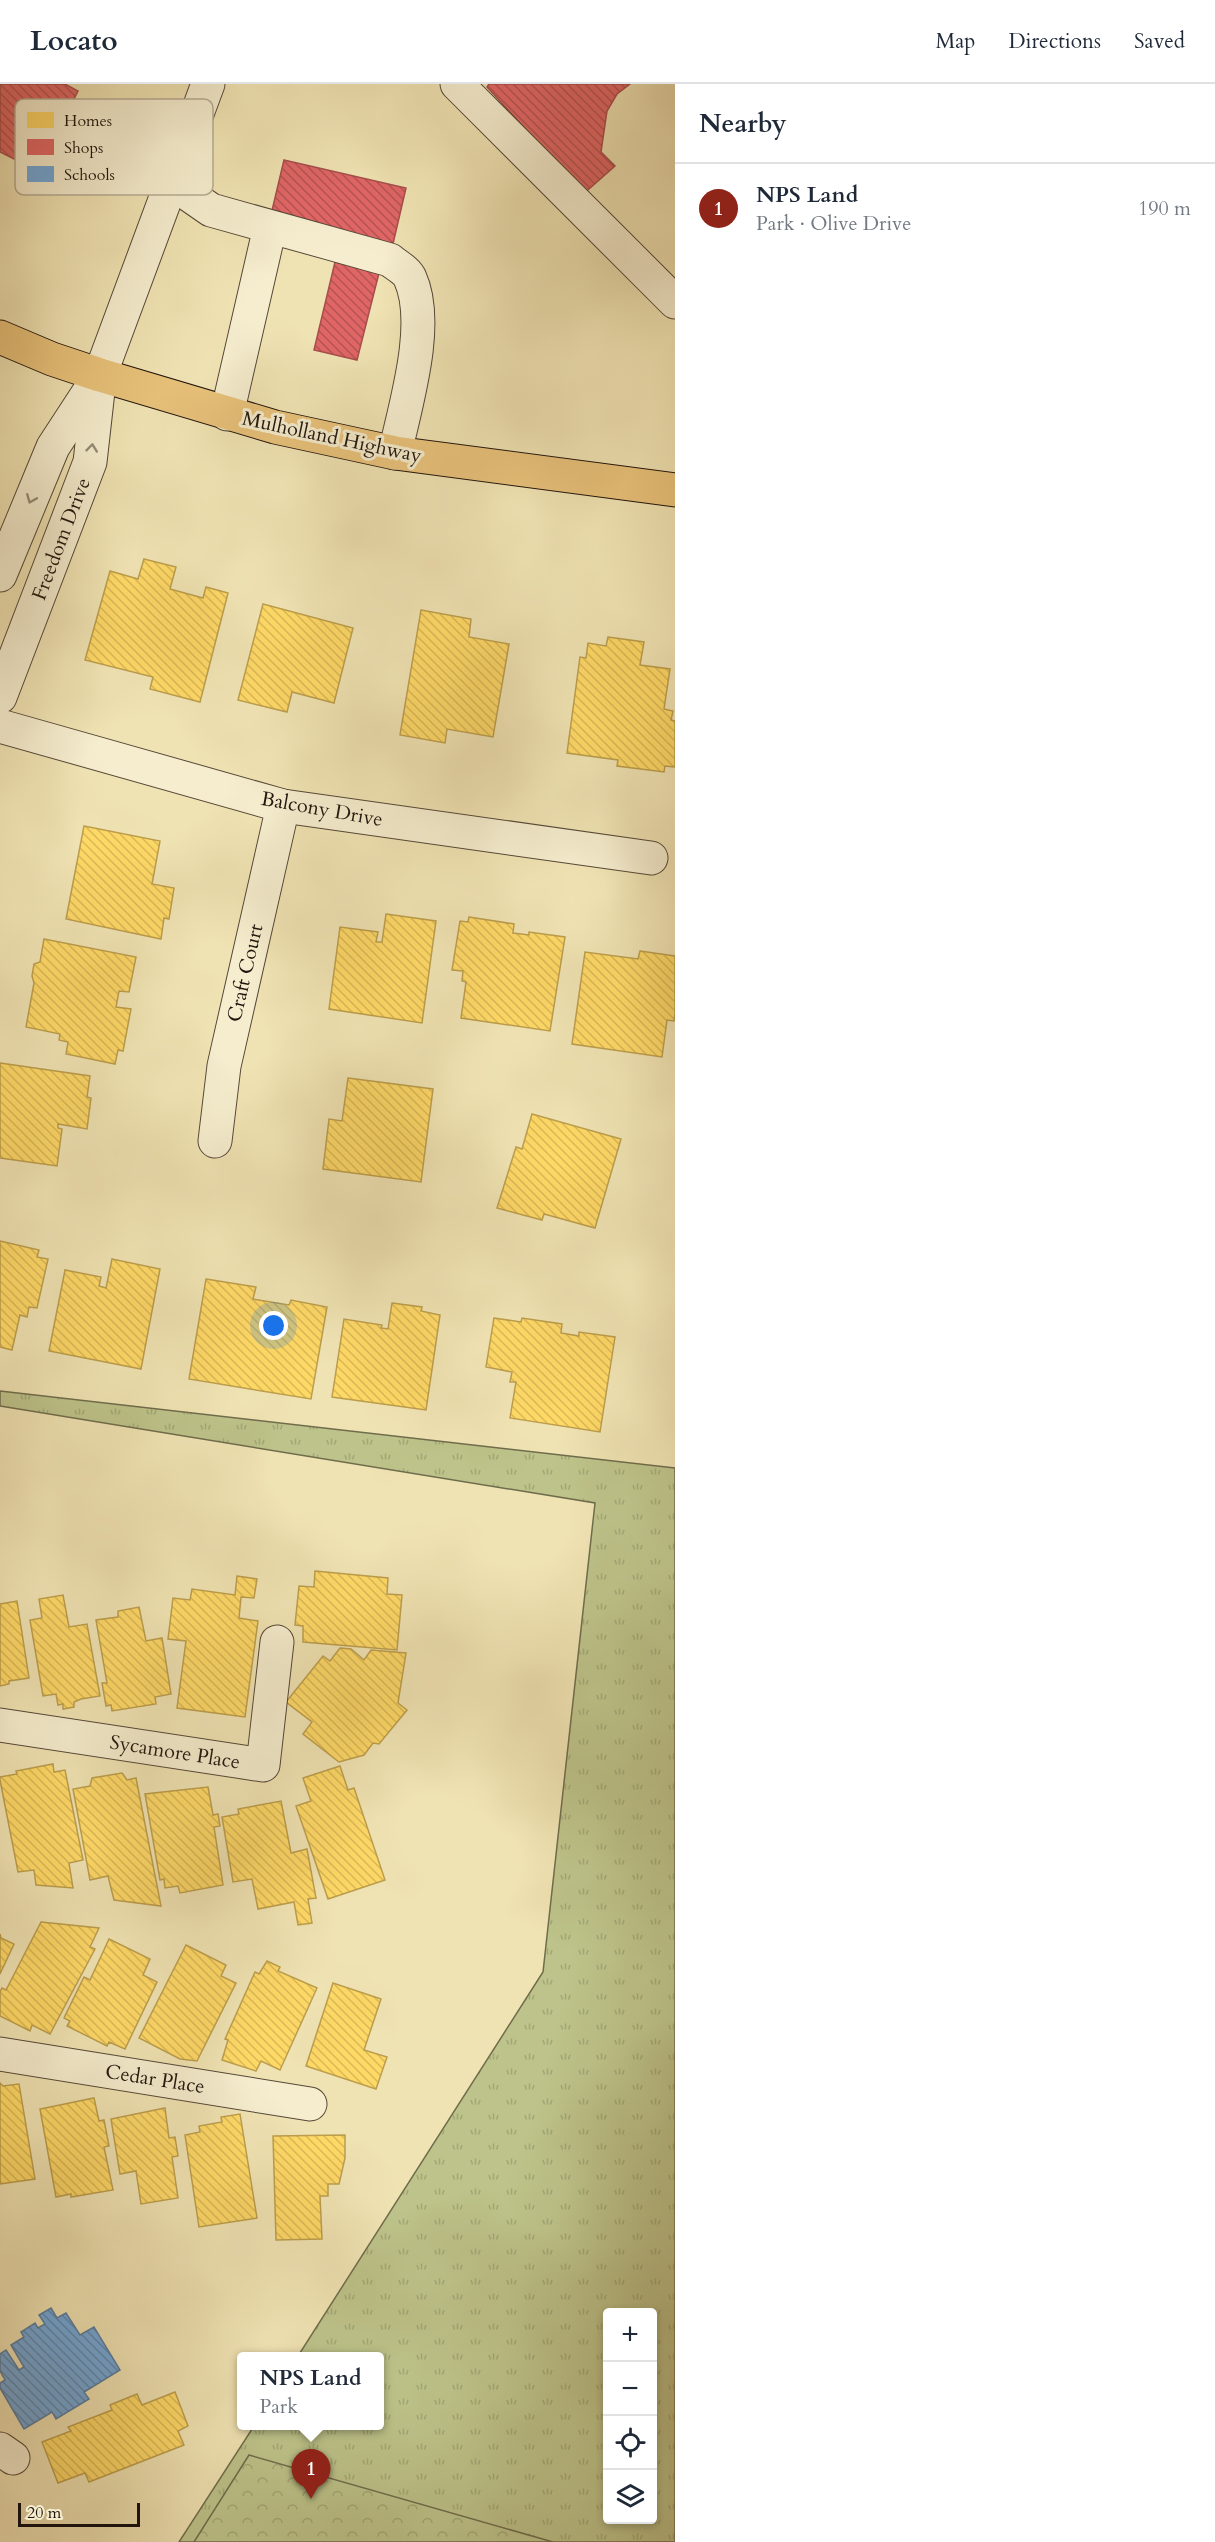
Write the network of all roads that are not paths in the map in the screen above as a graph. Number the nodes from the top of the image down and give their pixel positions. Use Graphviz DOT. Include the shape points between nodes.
graph roads {
  1 [pos="208,84"];
  2 [pos="457,84"];
  3 [pos="203,99"];
  4 [pos="168,195"];
  5 [pos="189,195"];
  6 [pos="270,227"];
  7 [pos="675,302"];
  8 [pos="0,337"];
  9 [pos="100,375"];
  10 [pos="227,414"];
  11 [pos="395,453"];
  12 [pos="675,490"];
  13 [pos="0,575"];
  14 [pos="0,697"];
  15 [pos="0,726"];
  16 [pos="283,806"];
  17 [pos="651,858"];
  18 [pos="215,1141"];
  19 [pos="277,1642"];
  20 [pos="0,1725"];
  21 [pos="0,2054"];
  22 [pos="310,2104"];
  1 -- 3 [label="street, Freedom Drive"];
  2 -- 7 [label="street"];
  4 -- 9 [label="street, Freedom Drive"];
  5 -- 6 [label="street" via="211,210"];
  6 -- 10 [label="street"];
  6 -- 11 [label="street" via="390,260 410,276 416,296 417,332"];
  8 -- 9 [label="main road, Mulholland Highway"];
  9 -- 10 [label="main road, Mulholland Highway"];
  9 -- 13 [label="street, Freedom Drive, one-way" via="53,447"];
  14 -- 9 [label="street, Freedom Drive, one-way" via="90,462"];
  10 -- 11 [label="main road, Mulholland Highway"];
  11 -- 12 [label="main road, Mulholland Highway"];
  15 -- 16 [label="street, Balcony Drive"];
  16 -- 17 [label="street, Balcony Drive"];
  16 -- 18 [label="street, Craft Court" via="224,1066"];
  19 -- 20 [label="street, Sycamore Place" via="263,1765"];
  21 -- 22 [label="street, Cedar Place"];
}
